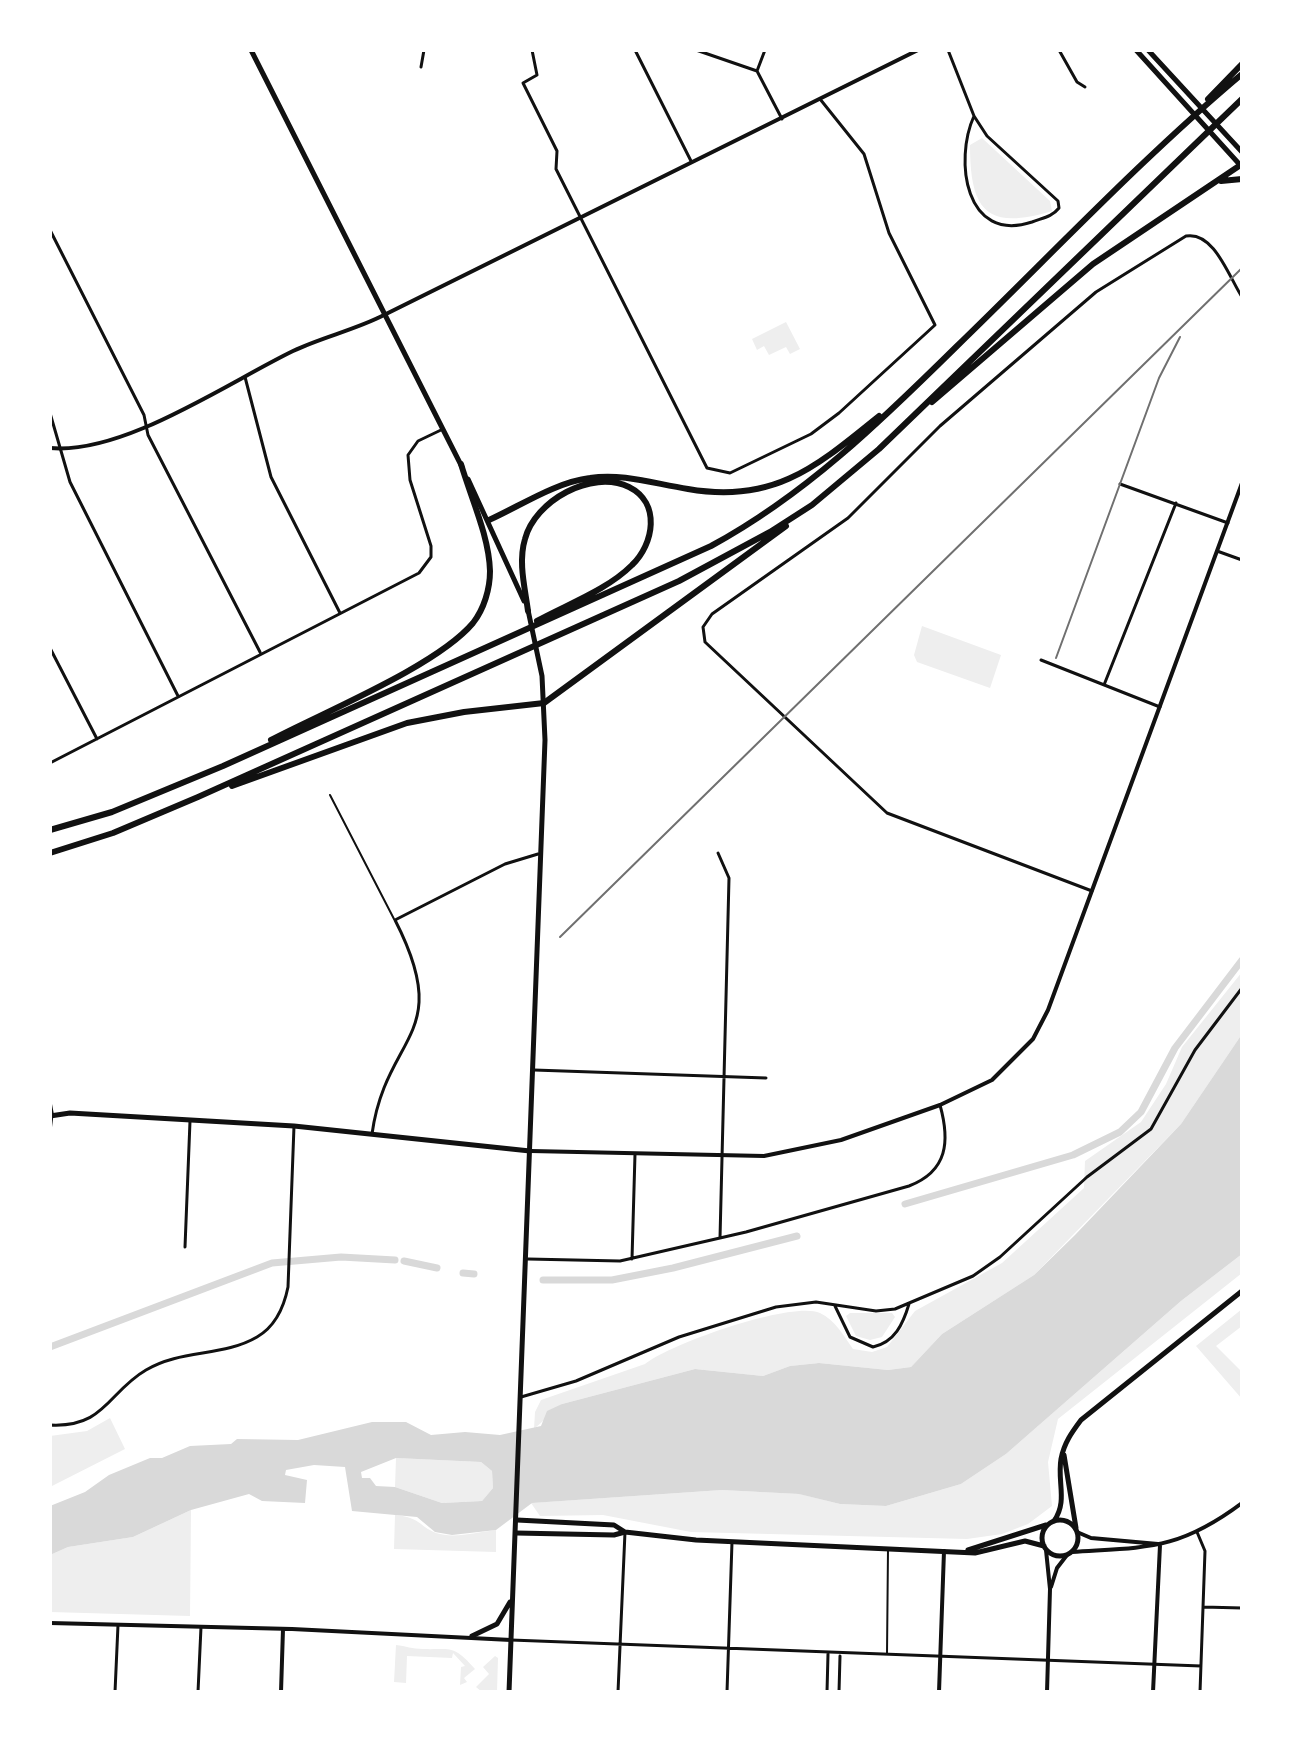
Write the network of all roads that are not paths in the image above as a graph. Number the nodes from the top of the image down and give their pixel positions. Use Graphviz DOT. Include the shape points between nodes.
graph roads {
  1 [pos="251,50"];
  2 [pos="424,50"];
  3 [pos="532,50"];
  4 [pos="635,50"];
  5 [pos="696,50"];
  6 [pos="765,50"];
  7 [pos="918,50"];
  8 [pos="948,50"];
  9 [pos="1059,50"];
  10 [pos="1136,50"];
  11 [pos="1148,50"];
  12 [pos="1242,64"];
  13 [pos="421,67"];
  14 [pos="757,71"];
  15 [pos="1242,74"];
  16 [pos="1085,87"];
  17 [pos="820,99"];
  18 [pos="1242,99"];
  19 [pos="974,116"];
  20 [pos="782,119"];
  21 [pos="1177,132"];
  22 [pos="1242,152"];
  23 [pos="691,161"];
  24 [pos="1242,165"];
  25 [pos="1242,179"];
  26 [pos="1210,185"];
  27 [pos="579,216"];
  28 [pos="50,230"];
  29 [pos="1242,297"];
  30 [pos="384,315"];
  31 [pos="245,376"];
  32 [pos="922,380"];
  33 [pos="50,413"];
  34 [pos="146,426"];
  35 [pos="443,429"];
  36 [pos="50,448"];
  37 [pos="61,449"];
  38 [pos="879,449"];
  39 [pos="461,464"];
  40 [pos="1242,483"];
  41 [pos="1120,484"];
  42 [pos="1176,503"];
  43 [pos="812,505"];
  44 [pos="489,520"];
  45 [pos="1228,523"];
  46 [pos="1217,551"];
  47 [pos="1242,560"];
  48 [pos="528,611"];
  49 [pos="340,613"];
  50 [pos="555,614"];
  51 [pos="50,648"];
  52 [pos="261,653"];
  53 [pos="1041,660"];
  54 [pos="1104,685"];
  55 [pos="178,696"];
  56 [pos="544,703"];
  57 [pos="1160,707"];
  58 [pos="97,739"];
  59 [pos="50,763"];
  60 [pos="223,766"];
  61 [pos="330,795"];
  62 [pos="198,797"];
  63 [pos="50,830"];
  64 [pos="50,853"];
  65 [pos="718,853"];
  66 [pos="540,854"];
  67 [pos="1092,891"];
  68 [pos="395,920"];
  69 [pos="1242,988"];
  70 [pos="534,1070"];
  71 [pos="723,1077"];
  72 [pos="766,1078"];
  73 [pos="50,1104"];
  74 [pos="940,1105"];
  75 [pos="51,1115"];
  76 [pos="190,1121"];
  77 [pos="294,1126"];
  78 [pos="50,1131"];
  79 [pos="372,1134"];
  80 [pos="531,1151"];
  81 [pos="635,1152"];
  82 [pos="721,1155"];
  83 [pos="720,1238"];
  84 [pos="185,1247"];
  85 [pos="528,1259"];
  86 [pos="632,1259"];
  87 [pos="1242,1291"];
  88 [pos="909,1304"];
  89 [pos="835,1306"];
  90 [pos="521,1397"];
  91 [pos="50,1425"];
  92 [pos="1064,1446"];
  93 [pos="1242,1503"];
  94 [pos="517,1517"];
  95 [pos="1052,1522"];
  96 [pos="1077,1531"];
  97 [pos="625,1532"];
  98 [pos="1197,1532"];
  99 [pos="516,1533"];
  100 [pos="732,1542"];
  101 [pos="1160,1545"];
  102 [pos="888,1547"];
  103 [pos="1045,1548"];
  104 [pos="944,1550"];
  105 [pos="967,1550"];
  106 [pos="1070,1553"];
  107 [pos="1050,1589"];
  108 [pos="513,1597"];
  109 [pos="1203,1607"];
  110 [pos="1242,1608"];
  111 [pos="50,1623"];
  112 [pos="118,1625"];
  113 [pos="201,1627"];
  114 [pos="283,1629"];
  115 [pos="472,1636"];
  116 [pos="511,1640"];
  117 [pos="620,1646"];
  118 [pos="729,1649"];
  119 [pos="828,1654"];
  120 [pos="840,1654"];
  121 [pos="887,1656"];
  122 [pos="940,1658"];
  123 [pos="1048,1661"];
  124 [pos="1154,1664"];
  125 [pos="1201,1666"];
  126 [pos="115,1692"];
  127 [pos="198,1692"];
  128 [pos="281,1692"];
  129 [pos="509,1692"];
  130 [pos="618,1692"];
  131 [pos="727,1692"];
  132 [pos="827,1692"];
  133 [pos="839,1692"];
  134 [pos="939,1692"];
  135 [pos="1047,1692"];
  136 [pos="1153,1692"];
  137 [pos="1200,1692"];
  1 -- 30 [label="main road"];
  2 -- 13 [label="street"];
  3 -- 27 [label="street" via="537,75 523,83 557,151 556,169"];
  4 -- 23 [label="street"];
  5 -- 14 [label="street"];
  6 -- 14 [label="street"];
  7 -- 17 [label="street"];
  8 -- 19 [label="street"];
  9 -- 16 [label="street"];
  10 -- 24 [label="main road"];
  11 -- 22 [label="main road"];
  12 -- 21 [label="highway"];
  14 -- 20 [label="street"];
  15 -- 21 [label="highway"];
  17 -- 20 [label="street"];
  17 -- 27 [label="street" via="864,154 889,233 935,325 811,434 730,473 707,468"];
  18 -- 38 [label="highway"];
  19 -- 19 [label="street" via="987,136 1058,201 1053,215 1011,226 987,218 976,207 963,159"];
  20 -- 23 [label="street"];
  21 -- 32 [label="highway"];
  23 -- 27 [label="street"];
  24 -- 26 [label="highway"];
  25 -- 26 [label="highway"];
  26 -- 38 [label="highway" via="1070,282"];
  27 -- 30 [label="street"];
  28 -- 34 [label="street"];
  29 -- 67 [label="street" via="1207,239 1186,236 1096,292 848,518 712,614 703,627 705,642 887,813"];
  30 -- 31 [label="street" via="296,349"];
  30 -- 35 [label="main road"];
  31 -- 34 [label="street"];
  31 -- 49 [label="street" via="271,477"];
  32 -- 44 [label="highway" via="821,462 765,490 723,494 594,477"];
  32 -- 50 [label="highway" via="846,452 776,507 711,546"];
  33 -- 37 [label="street"];
  34 -- 37 [label="street" via="118,438"];
  34 -- 52 [label="street"];
  35 -- 39 [label="main road"];
  35 -- 49 [label="street" via="418,441 408,455 410,480 431,546 427,566"];
  36 -- 37 [label="street"];
  37 -- 55 [label="street" via="70,482"];
  38 -- 43 [label="highway"];
  39 -- 44 [label="main road"];
  39 -- 60 [label="highway" via="490,571 486,599 474,622 404,671"];
  40 -- 45 [label="street"];
  41 -- 42 [label="street"];
  42 -- 45 [label="street"];
  42 -- 54 [label="street"];
  43 -- 56 [label="highway"];
  43 -- 62 [label="highway" via="679,581"];
  44 -- 48 [label="main road"];
  45 -- 46 [label="street"];
  46 -- 47 [label="street"];
  46 -- 57 [label="street"];
  48 -- 50 [label="highway" via="522,555 528,529 541,510 581,487 615,483 630,488 647,505 652,529 641,555 620,575"];
  48 -- 56 [label="main road"];
  49 -- 52 [label="street"];
  50 -- 60 [label="highway"];
  51 -- 58 [label="street"];
  52 -- 55 [label="street"];
  53 -- 54 [label="street"];
  54 -- 57 [label="street"];
  55 -- 58 [label="street"];
  56 -- 62 [label="highway" via="407,723"];
  56 -- 66 [label="main road"];
  57 -- 67 [label="street"];
  58 -- 59 [label="street"];
  60 -- 63 [label="highway" via="112,812"];
  61 -- 68 [label="lane"];
  62 -- 64 [label="highway"];
  65 -- 71 [label="street" via="729,878"];
  66 -- 68 [label="street" via="505,864"];
  66 -- 70 [label="main road"];
  67 -- 74 [label="street" via="1033,1039 992,1080"];
  68 -- 79 [label="street" via="417,971 420,1006 378,1106"];
  69 -- 88 [label="street" via="1190,1058 1151,1129 1087,1177 988,1266"];
  70 -- 71 [label="street"];
  70 -- 80 [label="main road"];
  71 -- 72 [label="street"];
  71 -- 82 [label="street"];
  73 -- 75 [label="street"];
  74 -- 82 [label="street" via="798,1151"];
  74 -- 83 [label="street" via="946,1146 942,1161 927,1177"];
  75 -- 76 [label="main road"];
  75 -- 78 [label="street"];
  76 -- 77 [label="main road"];
  76 -- 84 [label="street"];
  77 -- 79 [label="main road"];
  77 -- 91 [label="street" via="289,1268 284,1305 269,1327 221,1350 167,1359 144,1371 92,1418"];
  79 -- 80 [label="main road"];
  80 -- 81 [label="street"];
  80 -- 85 [label="main road"];
  81 -- 82 [label="street"];
  81 -- 86 [label="street"];
  82 -- 83 [label="street"];
  83 -- 86 [label="street"];
  85 -- 86 [label="street"];
  85 -- 90 [label="main road"];
  87 -- 92 [label="main road" via="1089,1412"];
  88 -- 89 [label="street" via="876,1311"];
  88 -- 89 [label="street" via="897,1332 873,1347 850,1337"];
  89 -- 90 [label="street" via="799,1302 776,1307 686,1334 576,1381"];
  90 -- 94 [label="main road"];
  92 -- 95 [label="main road" via="1063,1500"];
  92 -- 96 [label="main road"];
  93 -- 98 [label="street"];
  94 -- 97 [label="main road" via="614,1525"];
  94 -- 99 [label="main road"];
  95 -- 96 [label="main road" via="1066,1521"];
  95 -- 103 [label="main road" via="1042,1535"];
  95 -- 105 [label="main road"];
  96 -- 101 [label="street" via="1091,1538"];
  96 -- 106 [label="main road" via="1078,1543"];
  97 -- 99 [label="main road"];
  97 -- 100 [label="main road"];
  97 -- 117 [label="street"];
  98 -- 101 [label="street"];
  98 -- 109 [label="street" via="1205,1551"];
  99 -- 108 [label="main road"];
  100 -- 102 [label="main road"];
  100 -- 118 [label="street"];
  101 -- 106 [label="street"];
  101 -- 124 [label="street"];
  102 -- 104 [label="main road"];
  102 -- 121 [label="lane"];
  103 -- 105 [label="main road" via="1025,1541 983,1553"];
  103 -- 106 [label="main road" via="1056,1556"];
  103 -- 107 [label="street"];
  104 -- 105 [label="main road"];
  104 -- 122 [label="street"];
  106 -- 107 [label="street" via="1057,1568"];
  107 -- 123 [label="street"];
  108 -- 115 [label="main road" via="497,1624"];
  108 -- 116 [label="main road"];
  109 -- 110 [label="street"];
  109 -- 125 [label="street"];
  111 -- 112 [label="street"];
  112 -- 113 [label="street"];
  112 -- 126 [label="street"];
  113 -- 114 [label="street"];
  113 -- 127 [label="street"];
  114 -- 115 [label="street"];
  114 -- 128 [label="street"];
  115 -- 116 [label="street"];
  116 -- 117 [label="street"];
  116 -- 129 [label="main road"];
  117 -- 118 [label="street"];
  117 -- 130 [label="street"];
  118 -- 119 [label="street"];
  118 -- 131 [label="street"];
  119 -- 120 [label="street"];
  119 -- 132 [label="street"];
  120 -- 121 [label="street"];
  120 -- 133 [label="street"];
  121 -- 122 [label="street"];
  122 -- 123 [label="street"];
  122 -- 134 [label="street"];
  123 -- 124 [label="street"];
  123 -- 135 [label="street"];
  124 -- 125 [label="street"];
  124 -- 136 [label="street"];
  125 -- 137 [label="street"];
}
